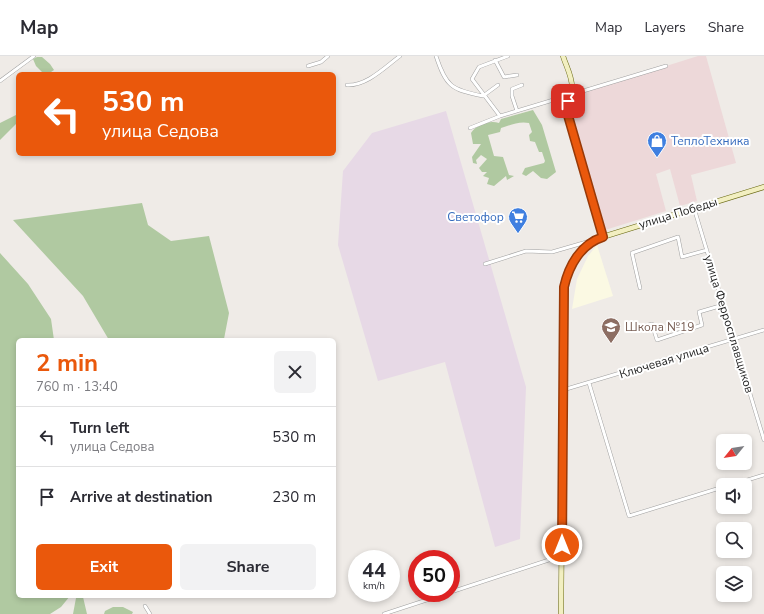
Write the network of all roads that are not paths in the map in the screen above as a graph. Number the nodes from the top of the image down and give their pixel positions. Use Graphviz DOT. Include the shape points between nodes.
graph roads {
  1 [pos="34,56"];
  2 [pos="328,56"];
  3 [pos="400,56"];
  4 [pos="436,56"];
  5 [pos="508,56"];
  6 [pos="563,56"];
  7 [pos="495,60"];
  8 [pos="308,66"];
  9 [pos="666,66"];
  10 [pos="517,75"];
  11 [pos="0,81"];
  12 [pos="347,85"];
  13 [pos="498,85"];
  14 [pos="522,85"];
  15 [pos="483,96"];
  16 [pos="570,96"];
  17 [pos="517,111"];
  18 [pos="500,116"];
  19 [pos="470,128"];
  20 [pos="764,187"];
  21 [pos="694,208"];
  22 [pos="603,237"];
  23 [pos="592,241"];
  24 [pos="706,250"];
  25 [pos="485,264"];
  26 [pos="640,288"];
  27 [pos="723,305"];
  28 [pos="631,330"];
  29 [pos="764,330"];
  30 [pos="734,340"];
  31 [pos="589,383"];
  32 [pos="563,390"];
  33 [pos="764,440"];
  34 [pos="764,475"];
  35 [pos="752,479"];
  36 [pos="716,489"];
  37 [pos="562,556"];
  38 [pos="460,589"];
  39 [pos="421,602"];
  40 [pos="144,606"];
  41 [pos="150,614"];
  42 [pos="384,614"];
  43 [pos="561,614"];
  1 -- 11 [label="street"];
  2 -- 8 [label="street" via="321,62"];
  3 -- 12 [label="street" via="368,80 355,86"];
  4 -- 15 [label="street" via="444,78 452,87"];
  5 -- 7 [label="street"];
  6 -- 16 [label="main road" via="571,78"];
  7 -- 10 [label="street" via="504,77"];
  7 -- 15 [label="street" via="479,67 472,79"];
  9 -- 16 [label="street"];
  13 -- 15 [label="street"];
  14 -- 17 [label="street" via="512,89"];
  15 -- 18 [label="street"];
  16 -- 17 [label="street"];
  16 -- 22 [label="main road" via="567,112"];
  17 -- 18 [label="street"];
  18 -- 19 [label="street"];
  20 -- 21 [label="main road, улица Победы"];
  21 -- 22 [label="main road, улица Победы"];
  21 -- 24 [label="street, улица Ферросплавщиков"];
  22 -- 23 [label="main road, улица Победы"];
  23 -- 25 [label="street" via="552,252 526,251"];
  23 -- 32 [label="main road" via="576,257 564,287"];
  24 -- 26 [label="street" via="682,256 678,237 632,253"];
  24 -- 27 [label="street, улица Ферросплавщиков"];
  27 -- 28 [label="street" via="699,312 702,326 657,340 652,324"];
  27 -- 30 [label="street, улица Ферросплавщиков"];
  29 -- 30 [label="street, Ключевая улица"];
  30 -- 31 [label="street, Ключевая улица"];
  30 -- 33 [label="street, улица Ферросплавщиков"];
  31 -- 32 [label="street, Ключевая улица"];
  31 -- 36 [label="street" via="629,516"];
  32 -- 37 [label="main road"];
  34 -- 35 [label="street"];
  37 -- 38 [label="street"];
  37 -- 43 [label="main road"];
  39 -- 42 [label="street"];
  40 -- 41 [label="street"];
}
